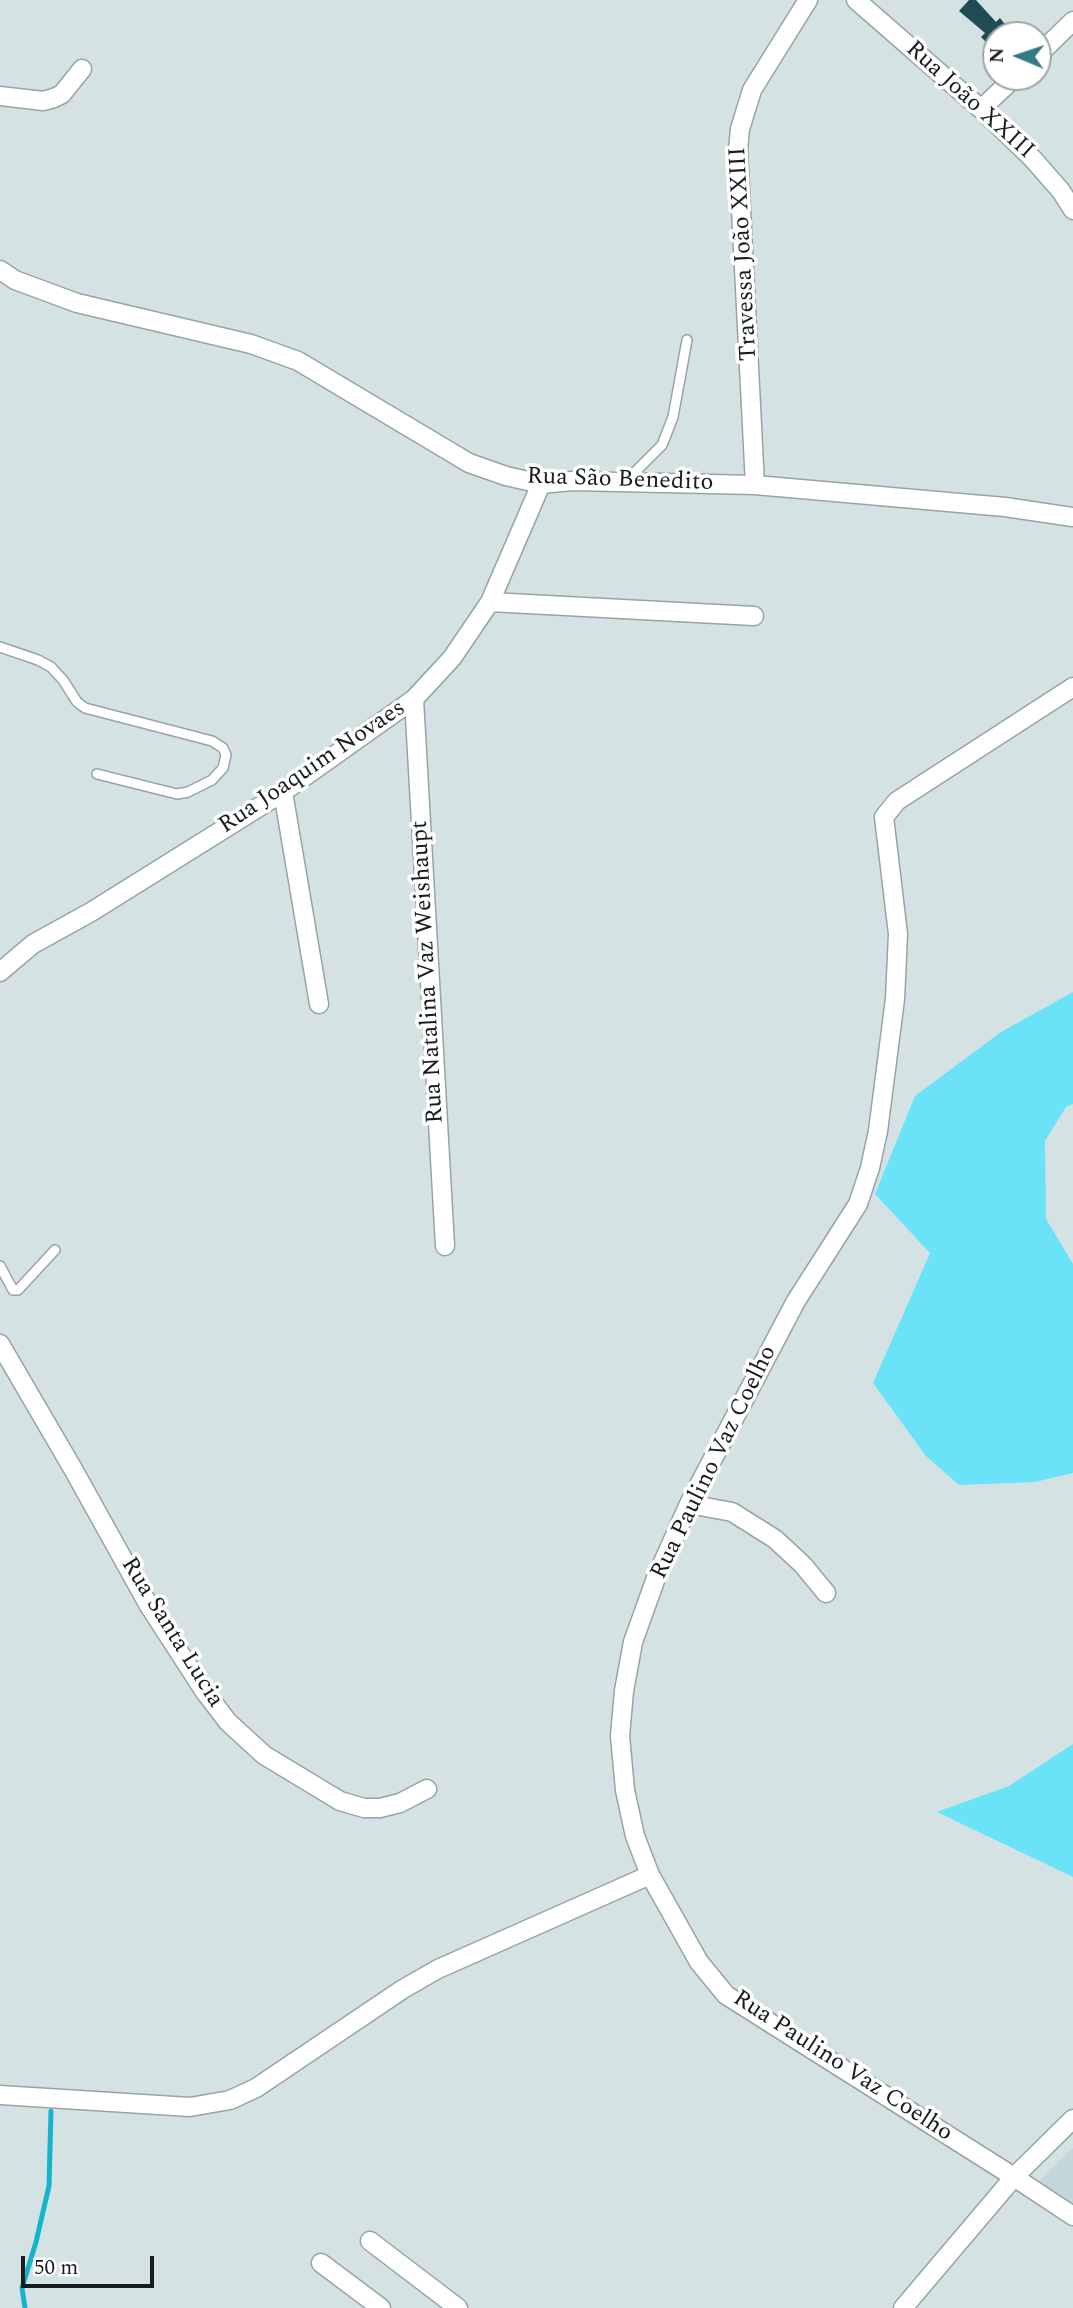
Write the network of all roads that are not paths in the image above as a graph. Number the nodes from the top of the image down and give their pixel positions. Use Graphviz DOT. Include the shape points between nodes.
graph roads {
  1 [pos="808,0"];
  2 [pos="856,0"];
  3 [pos="1073,21"];
  4 [pos="1052,41"];
  5 [pos="82,69"];
  6 [pos="1000,91"];
  7 [pos="0,96"];
  8 [pos="981,109"];
  9 [pos="1073,210"];
  10 [pos="0,270"];
  11 [pos="687,340"];
  12 [pos="625,481"];
  13 [pos="541,484"];
  14 [pos="755,485"];
  15 [pos="1073,517"];
  16 [pos="490,601"];
  17 [pos="754,616"];
  18 [pos="0,647"];
  19 [pos="1073,687"];
  20 [pos="414,699"];
  21 [pos="97,774"];
  22 [pos="283,792"];
  23 [pos="0,972"];
  24 [pos="319,1004"];
  25 [pos="444,1245"];
  26 [pos="55,1251"];
  27 [pos="0,1266"];
  28 [pos="0,1344"];
  29 [pos="689,1504"];
  30 [pos="826,1593"];
  31 [pos="427,1789"];
  32 [pos="650,1875"];
  33 [pos="0,2095"];
  34 [pos="1073,2119"];
  35 [pos="1014,2177"];
  36 [pos="1073,2216"];
  37 [pos="370,2241"];
  38 [pos="321,2263"];
  39 [pos="381,2308"];
  40 [pos="458,2308"];
  41 [pos="903,2308"];
  1 -- 14 [label="street, Travessa João XXIII" via="752,90 740,129"];
  2 -- 8 [label="street, Rua João XXIII"];
  3 -- 4 [label="street"];
  5 -- 7 [label="street" via="54,98"];
  6 -- 8 [label="street"];
  8 -- 9 [label="street, Rua João XXIII" via="1032,158"];
  10 -- 13 [label="street, Rua São Benedito" via="77,303 251,344 298,361 469,463"];
  11 -- 12 [label="lane" via="673,417 662,445"];
  12 -- 13 [label="street, Rua São Benedito"];
  12 -- 14 [label="street, Rua São Benedito"];
  13 -- 16 [label="street, Rua Joaquim Novaes"];
  14 -- 15 [label="street, Rua São Benedito"];
  16 -- 17 [label="street"];
  16 -- 20 [label="street, Rua Joaquim Novaes" via="452,658"];
  18 -- 21 [label="lane" via="51,667 85,708 212,741 226,754 223,768 212,780 177,794"];
  19 -- 29 [label="street, Rua Paulino Vaz Coelho" via="897,801 884,817 898,934 895,999 870,1168 858,1204 796,1301"];
  20 -- 22 [label="street, Rua Joaquim Novaes"];
  20 -- 25 [label="street, Rua Natalina Vaz Weishaupt"];
  22 -- 23 [label="street, Rua Joaquim Novaes" via="33,944"];
  22 -- 24 [label="street"];
  26 -- 27 [label="lane" via="18,1290 13,1290"];
  28 -- 31 [label="street, Rua Santa Lucia" via="148,1604 228,1722 264,1755 340,1801 380,1808"];
  29 -- 30 [label="street" via="732,1512 775,1539"];
  29 -- 32 [label="street, Rua Paulino Vaz Coelho" via="633,1642 624,1691 620,1736 625,1790"];
  32 -- 33 [label="street" via="438,1969 256,2088 230,2100 190,2108"];
  32 -- 35 [label="street, Rua Paulino Vaz Coelho" via="699,1962 726,1995"];
  34 -- 35 [label="street"];
  35 -- 36 [label="street, Rua Paulino Vaz Coelho"];
  35 -- 41 [label="street"];
  37 -- 40 [label="street"];
  38 -- 39 [label="street"];
}
